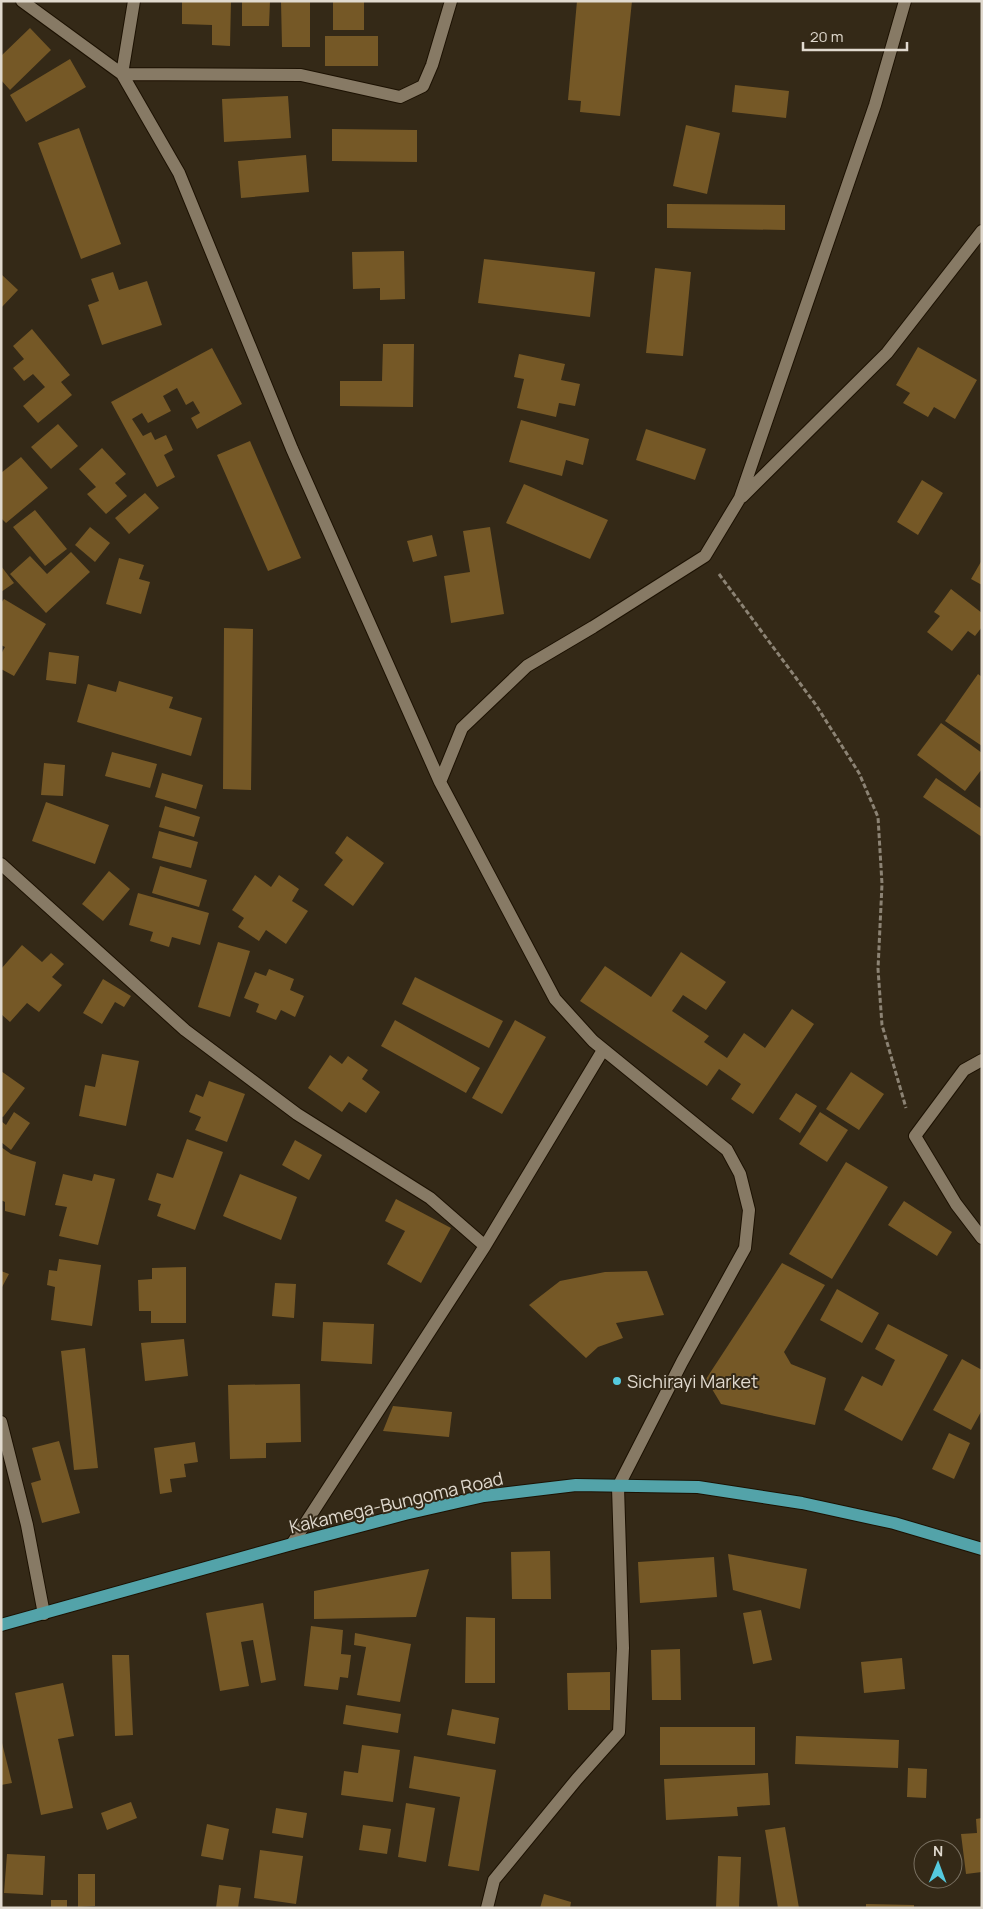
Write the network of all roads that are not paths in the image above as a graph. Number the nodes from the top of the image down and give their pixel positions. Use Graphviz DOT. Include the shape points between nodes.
graph roads {
  1 [pos="22,1"];
  2 [pos="134,1"];
  3 [pos="451,1"];
  4 [pos="905,1"];
  5 [pos="122,74"];
  6 [pos="982,231"];
  7 [pos="740,498"];
  8 [pos="440,782"];
  9 [pos="1,864"];
  10 [pos="604,1050"];
  11 [pos="982,1060"];
  12 [pos="982,1238"];
  13 [pos="485,1246"];
  14 [pos="1,1422"];
  15 [pos="618,1487"];
  16 [pos="292,1544"];
  17 [pos="982,1550"];
  18 [pos="44,1614"];
  19 [pos="1,1626"];
  20 [pos="487,1908"];
  1 -- 5 [label="street"];
  2 -- 5 [label="street"];
  3 -- 5 [label="street" via="423,86 400,97 301,75"];
  4 -- 7 [label="street" via="875,105"];
  5 -- 8 [label="street" via="179,173 292,449"];
  6 -- 7 [label="street" via="888,353"];
  7 -- 8 [label="street" via="705,556 527,666 462,728"];
  8 -- 10 [label="street" via="555,999"];
  9 -- 13 [label="street" via="185,1030 297,1114 430,1198"];
  10 -- 13 [label="street"];
  10 -- 15 [label="street" via="727,1150 740,1174 749,1210 745,1248"];
  11 -- 12 [label="street" via="964,1070 915,1136 956,1204"];
  13 -- 16 [label="street"];
  14 -- 18 [label="street" via="27,1525"];
  15 -- 16 [label="main road, Kakamega-Bungoma Road" via="576,1485 484,1496"];
  15 -- 17 [label="main road, Kakamega-Bungoma Road" via="698,1487 802,1503 894,1523"];
  15 -- 20 [label="street" via="623,1648 619,1732 494,1880"];
  16 -- 18 [label="main road, Kakamega-Bungoma Road"];
  18 -- 19 [label="main road, Kakamega-Bungoma Road"];
}
